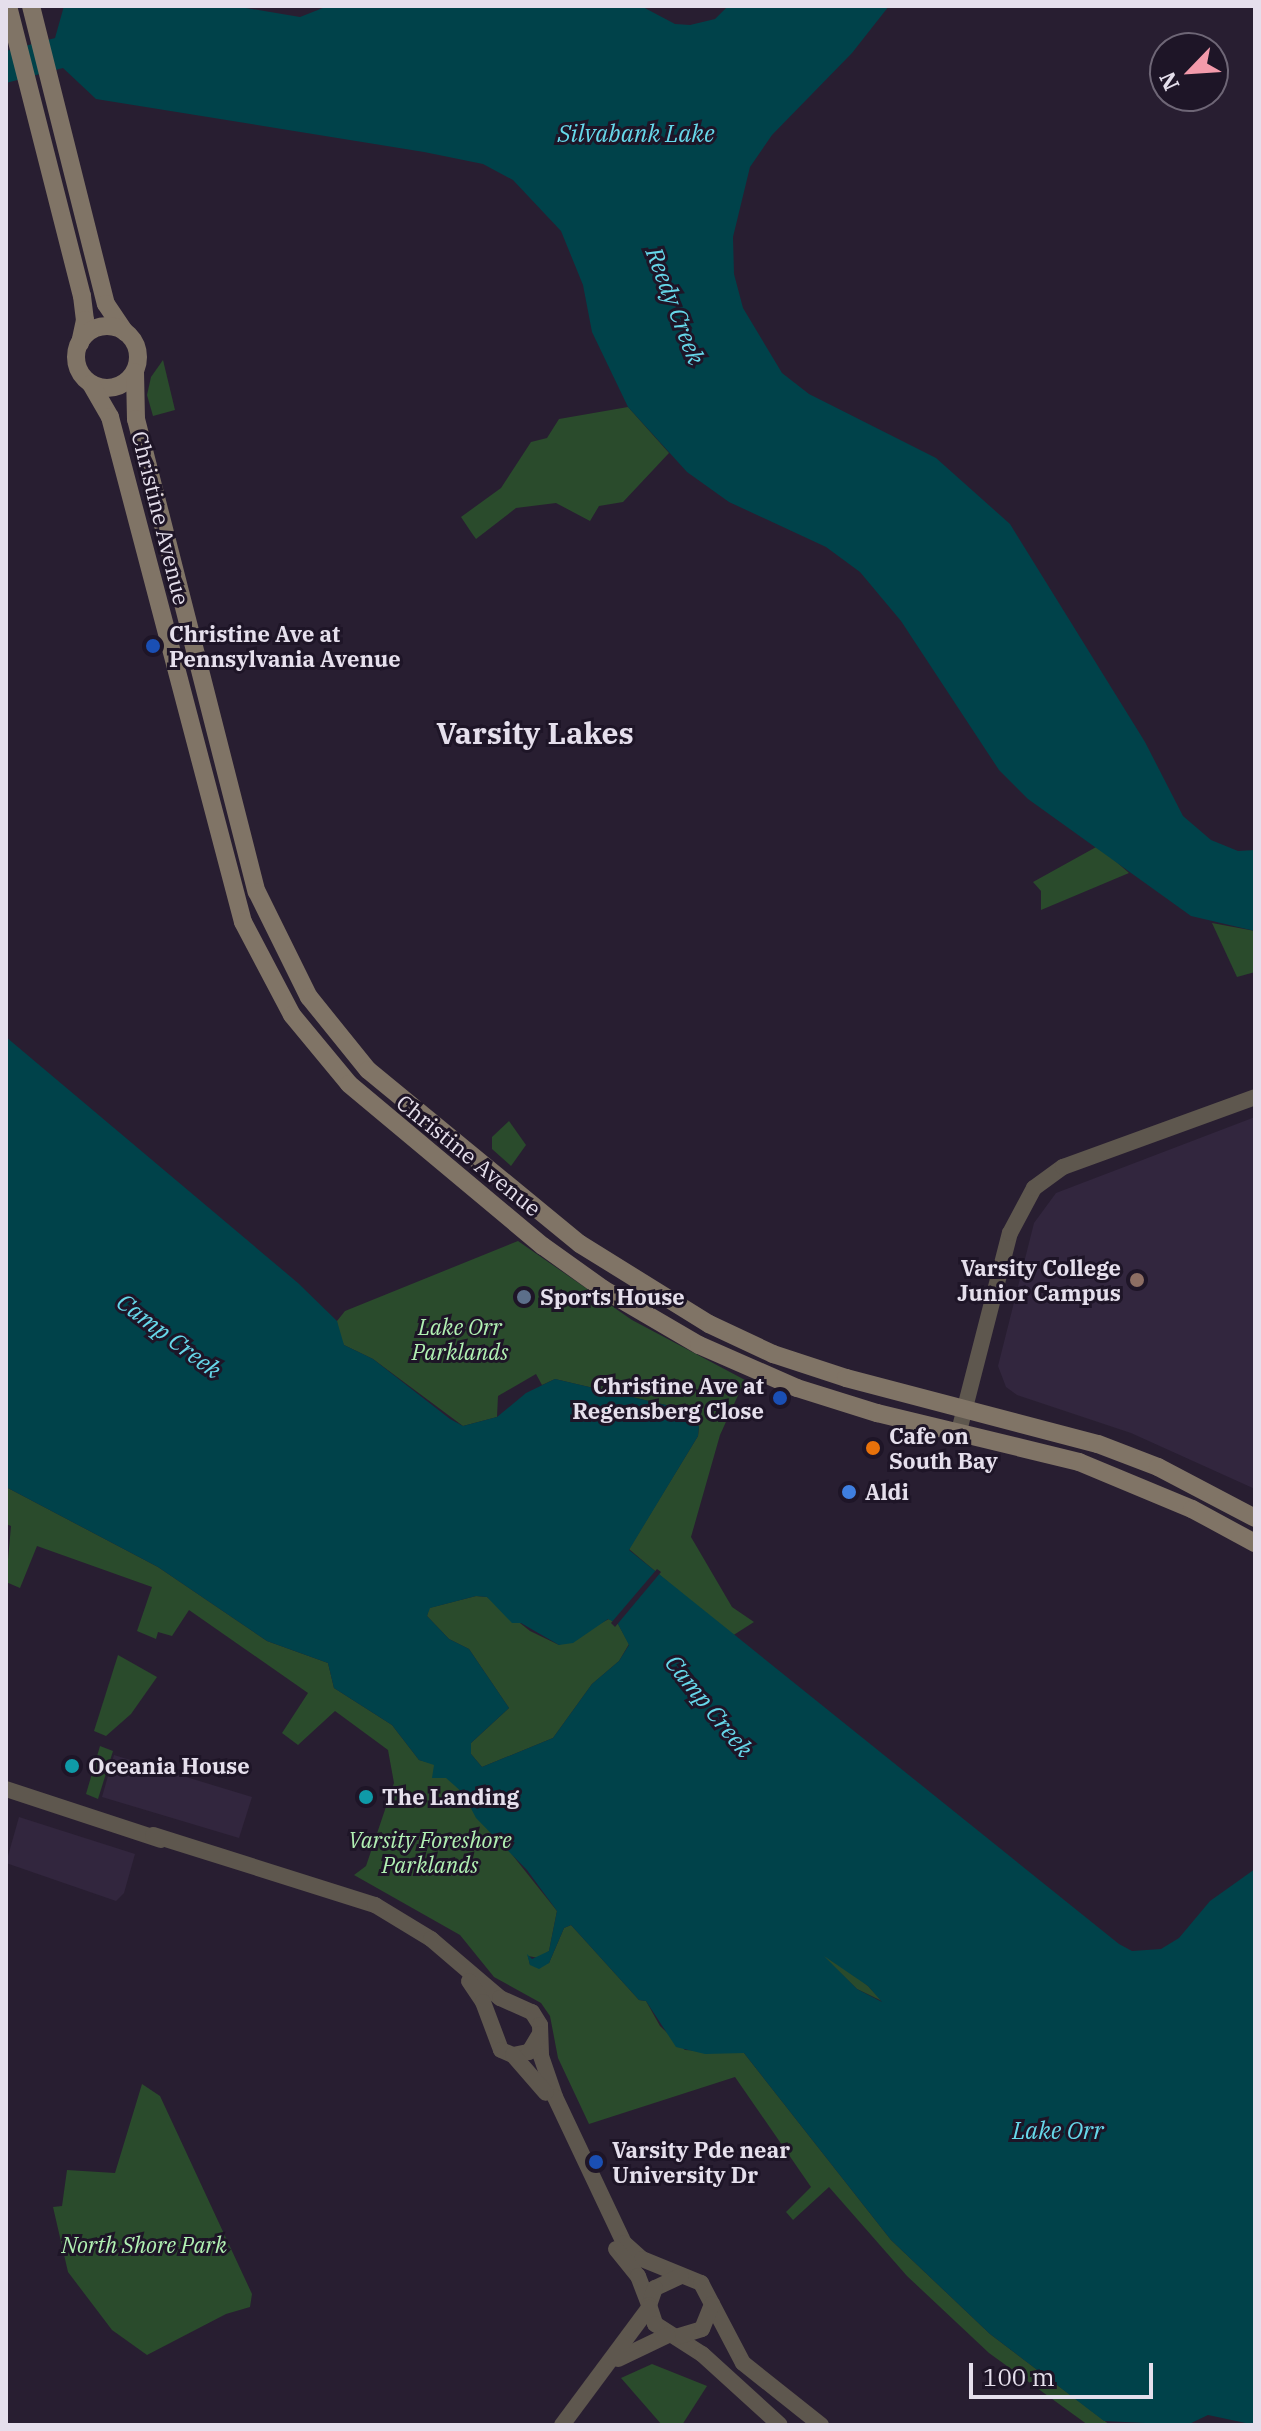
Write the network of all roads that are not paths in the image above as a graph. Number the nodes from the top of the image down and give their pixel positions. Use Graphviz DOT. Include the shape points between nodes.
graph roads {
  1 [pos="8,6"];
  2 [pos="31,6"];
  3 [pos="125,332"];
  4 [pos="80,343"];
  5 [pos="135,372"];
  6 [pos="91,384"];
  7 [pos="1255,1097"];
  8 [pos="457,1146"];
  9 [pos="441,1163"];
  10 [pos="966,1408"];
  11 [pos="959,1431"];
  12 [pos="1255,1519"];
  13 [pos="1249,1539"];
  14 [pos="6,1789"];
  15 [pos="153,1835"];
  16 [pos="517,2006"];
  17 [pos="492,2028"];
  18 [pos="541,2032"];
  19 [pos="513,2055"];
  20 [pos="686,2276"];
  21 [pos="712,2304"];
  22 [pos="649,2306"];
  23 [pos="672,2336"];
  24 [pos="609,2364"];
  25 [pos="562,2425"];
  26 [pos="780,2425"];
  27 [pos="821,2425"];
  1 -- 4 [label="main road" via="82,296 85,320"];
  2 -- 3 [label="main road" via="106,304"];
  3 -- 4 [label="main road" via="105,326"];
  3 -- 5 [label="main road" via="137,348"];
  4 -- 6 [label="main road" via="77,362"];
  5 -- 6 [label="main road" via="110,389"];
  5 -- 8 [label="main road, Christine Avenue" via="133,405 140,434 248,860 269,920 295,974 340,1038 385,1086"];
  6 -- 9 [label="main road, Christine Avenue" via="110,417 221,853 253,944 292,1015 327,1060 368,1103"];
  7 -- 10 [label="street" via="1063,1167 1034,1188 1010,1233"];
  8 -- 9 [label="main road"];
  8 -- 10 [label="main road, Christine Avenue" via="580,1244 686,1312 796,1362"];
  9 -- 11 [label="main road, Christine Avenue" via="584,1276 699,1345 797,1388"];
  10 -- 11 [label="street"];
  10 -- 12 [label="main road, Christine Avenue" via="1098,1444 1158,1467"];
  11 -- 13 [label="main road, Christine Avenue" via="1079,1462"];
  12 -- 13 [label="main road"];
  14 -- 15 [label="street"];
  15 -- 16 [label="street" via="375,1905 431,1939 492,1992"];
  15 -- 17 [label="street" via="220,1865 385,1918 459,1970 483,2002"];
  16 -- 17 [label="street" via="503,2010"];
  16 -- 18 [label="street" via="532,2012"];
  17 -- 19 [label="street" via="497,2045"];
  18 -- 19 [label="street" via="535,2047"];
  18 -- 20 [label="street" via="543,2064 555,2097 624,2243 642,2259"];
  19 -- 22 [label="street" via="539,2080 609,2235 638,2276"];
  20 -- 21 [label="street" via="701,2283"];
  20 -- 22 [label="street" via="661,2282"];
  21 -- 23 [label="street" via="702,2329"];
  21 -- 27 [label="street" via="743,2363"];
  22 -- 23 [label="street" via="655,2324"];
  22 -- 24 [label="street"];
  23 -- 24 [label="street"];
  23 -- 26 [label="street" via="702,2354"];
  24 -- 25 [label="street"];
}
